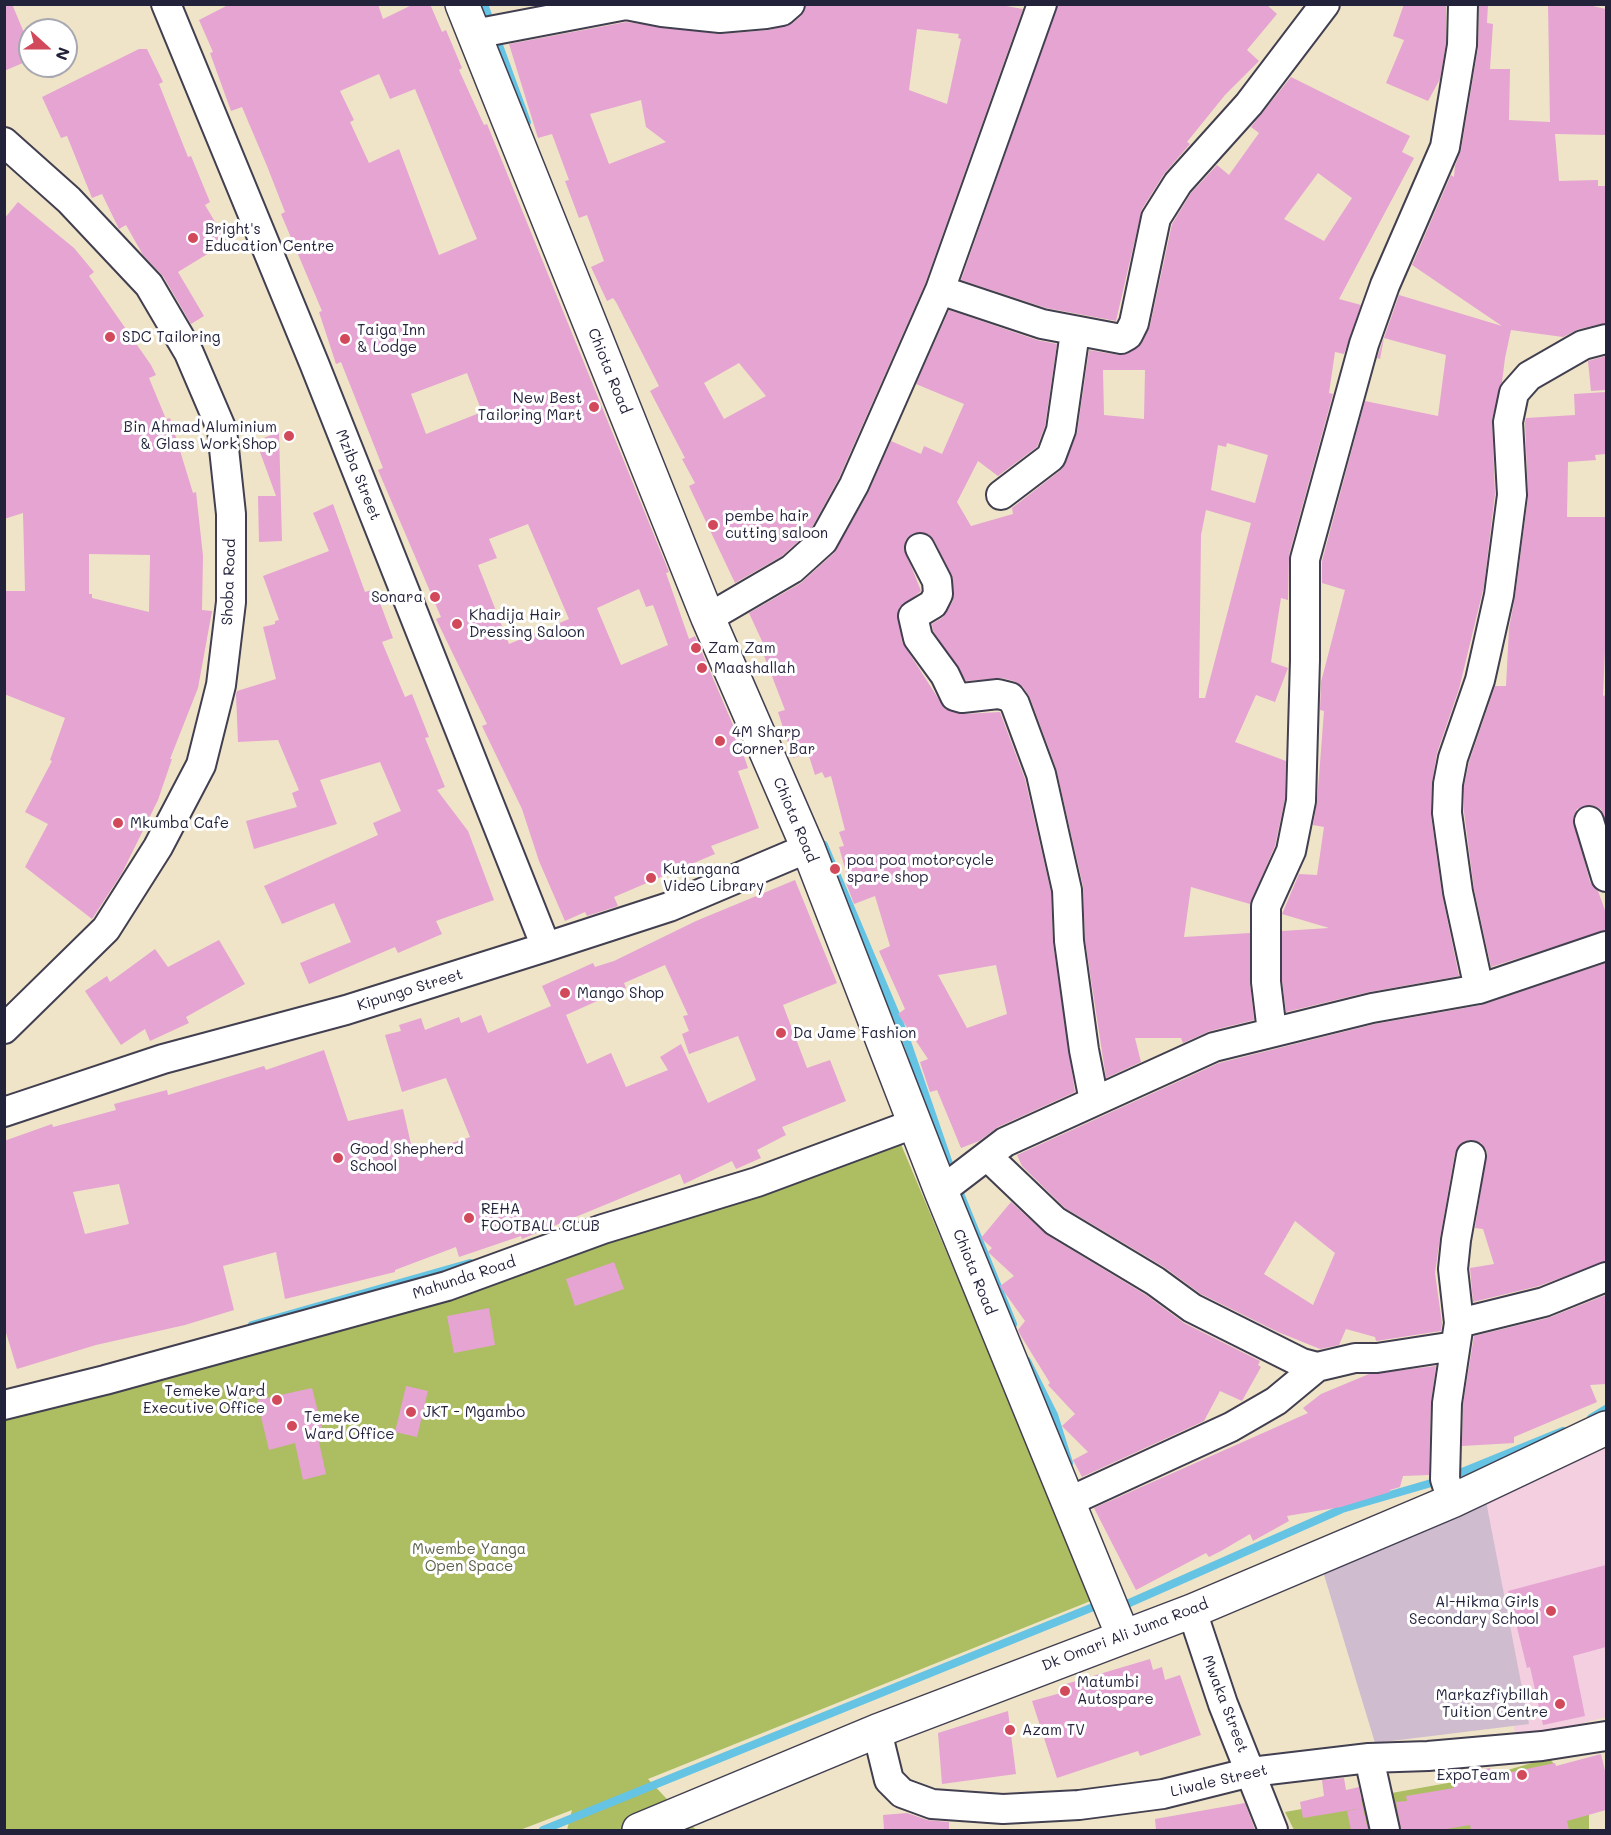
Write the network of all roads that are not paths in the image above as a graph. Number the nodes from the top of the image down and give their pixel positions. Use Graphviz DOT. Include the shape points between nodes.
graph roads {
  1 [pos="166,4"];
  2 [pos="790,4"];
  3 [pos="1042,4"];
  4 [pos="1325,4"];
  5 [pos="1463,4"];
  6 [pos="468,19"];
  7 [pos="4,142"];
  8 [pos="940,290"];
  9 [pos="1075,332"];
  10 [pos="1606,339"];
  11 [pos="1001,495"];
  12 [pos="920,548"];
  13 [pos="708,618"];
  14 [pos="1589,821"];
  15 [pos="808,848"];
  16 [pos="1606,877"];
  17 [pos="1606,946"];
  18 [pos="546,947"];
  19 [pos="1479,988"];
  20 [pos="4,1029"];
  21 [pos="1272,1032"];
  22 [pos="1094,1101"];
  23 [pos="4,1112"];
  24 [pos="916,1123"];
  25 [pos="1471,1156"];
  26 [pos="961,1176"];
  27 [pos="1606,1277"];
  28 [pos="1457,1335"];
  29 [pos="1317,1367"];
  30 [pos="4,1405"];
  31 [pos="1606,1428"];
  32 [pos="1077,1499"];
  33 [pos="1452,1501"];
  34 [pos="1192,1611"];
  35 [pos="1123,1636"];
  36 [pos="877,1731"];
  37 [pos="1606,1737"];
  38 [pos="1369,1758"];
  39 [pos="1251,1772"];
  40 [pos="643,1830"];
  41 [pos="1273,1830"];
  42 [pos="1385,1830"];
  1 -- 18 [label="street, Mziba Street" via="314,363"];
  2 -- 6 [label="street" via="782,11 720,18 626,5"];
  3 -- 8 [label="street"];
  4 -- 9 [label="street" via="1249,104 1178,183 1156,218 1134,323 1128,335 1121,339"];
  5 -- 21 [label="street" via="1462,45 1444,147 1364,344 1305,559 1301,801 1291,851 1266,906 1266,982"];
  6 -- 13 [label="street, Chiota Road"];
  7 -- 20 [label="street, Shoba Road" via="69,200 149,285 189,353 222,430 231,514 230,614 221,685 201,765 158,847 106,929"];
  8 -- 9 [label="street"];
  8 -- 13 [label="street" via="854,485 823,541 792,569"];
  9 -- 11 [label="street" via="1061,430 1051,457"];
  10 -- 19 [label="street" via="1582,345 1529,376 1514,393 1508,422 1512,495 1498,595 1480,680 1448,784 1447,813 1458,892"];
  12 -- 22 [label="street" via="937,581 938,594 933,604 913,616 918,638 955,696 1010,697 1041,774 1067,890 1069,941"];
  13 -- 15 [label="street, Chiota Road"];
  14 -- 16 [label="street"];
  15 -- 18 [label="street, Kipungo Street" via="669,907"];
  15 -- 24 [label="street, Chiota Road"];
  17 -- 19 [label="street"];
  18 -- 23 [label="street, Kipungo Street" via="346,1010 163,1059"];
  19 -- 21 [label="street"];
  21 -- 22 [label="street" via="1214,1047"];
  22 -- 26 [label="street" via="1020,1134"];
  24 -- 26 [label="street, Chiota Road"];
  24 -- 30 [label="street, Mahunda Road" via="757,1182 603,1229 447,1287"];
  25 -- 28 [label="street" via="1455,1240"];
  26 -- 29 [label="street" via="1055,1221 1200,1312 1302,1364"];
  26 -- 32 [label="street, Chiota Road"];
  27 -- 28 [label="street"];
  28 -- 29 [label="street" via="1377,1358 1355,1358"];
  28 -- 33 [label="street" via="1447,1403 1445,1479"];
  29 -- 32 [label="street" via="1276,1401 1231,1427"];
  31 -- 33 [label="street, Dk Omari Ali Juma Road"];
  32 -- 35 [label="street, Chiota Road"];
  33 -- 34 [label="street, Dk Omari Ali Juma Road"];
  34 -- 35 [label="street, Dk Omari Ali Juma Road"];
  34 -- 39 [label="street, Mwaka Street"];
  35 -- 36 [label="street, Dk Omari Ali Juma Road"];
  36 -- 39 [label="street, Liwale Street" via="889,1780 903,1793 932,1804 1003,1809 1079,1805 1163,1794"];
  36 -- 40 [label="street, Dk Omari Ali Juma Road"];
  37 -- 38 [label="street, Liwale Street" via="1440,1755"];
  38 -- 39 [label="street, Liwale Street"];
  38 -- 42 [label="street"];
  39 -- 41 [label="street, Mwaka Street"];
}
